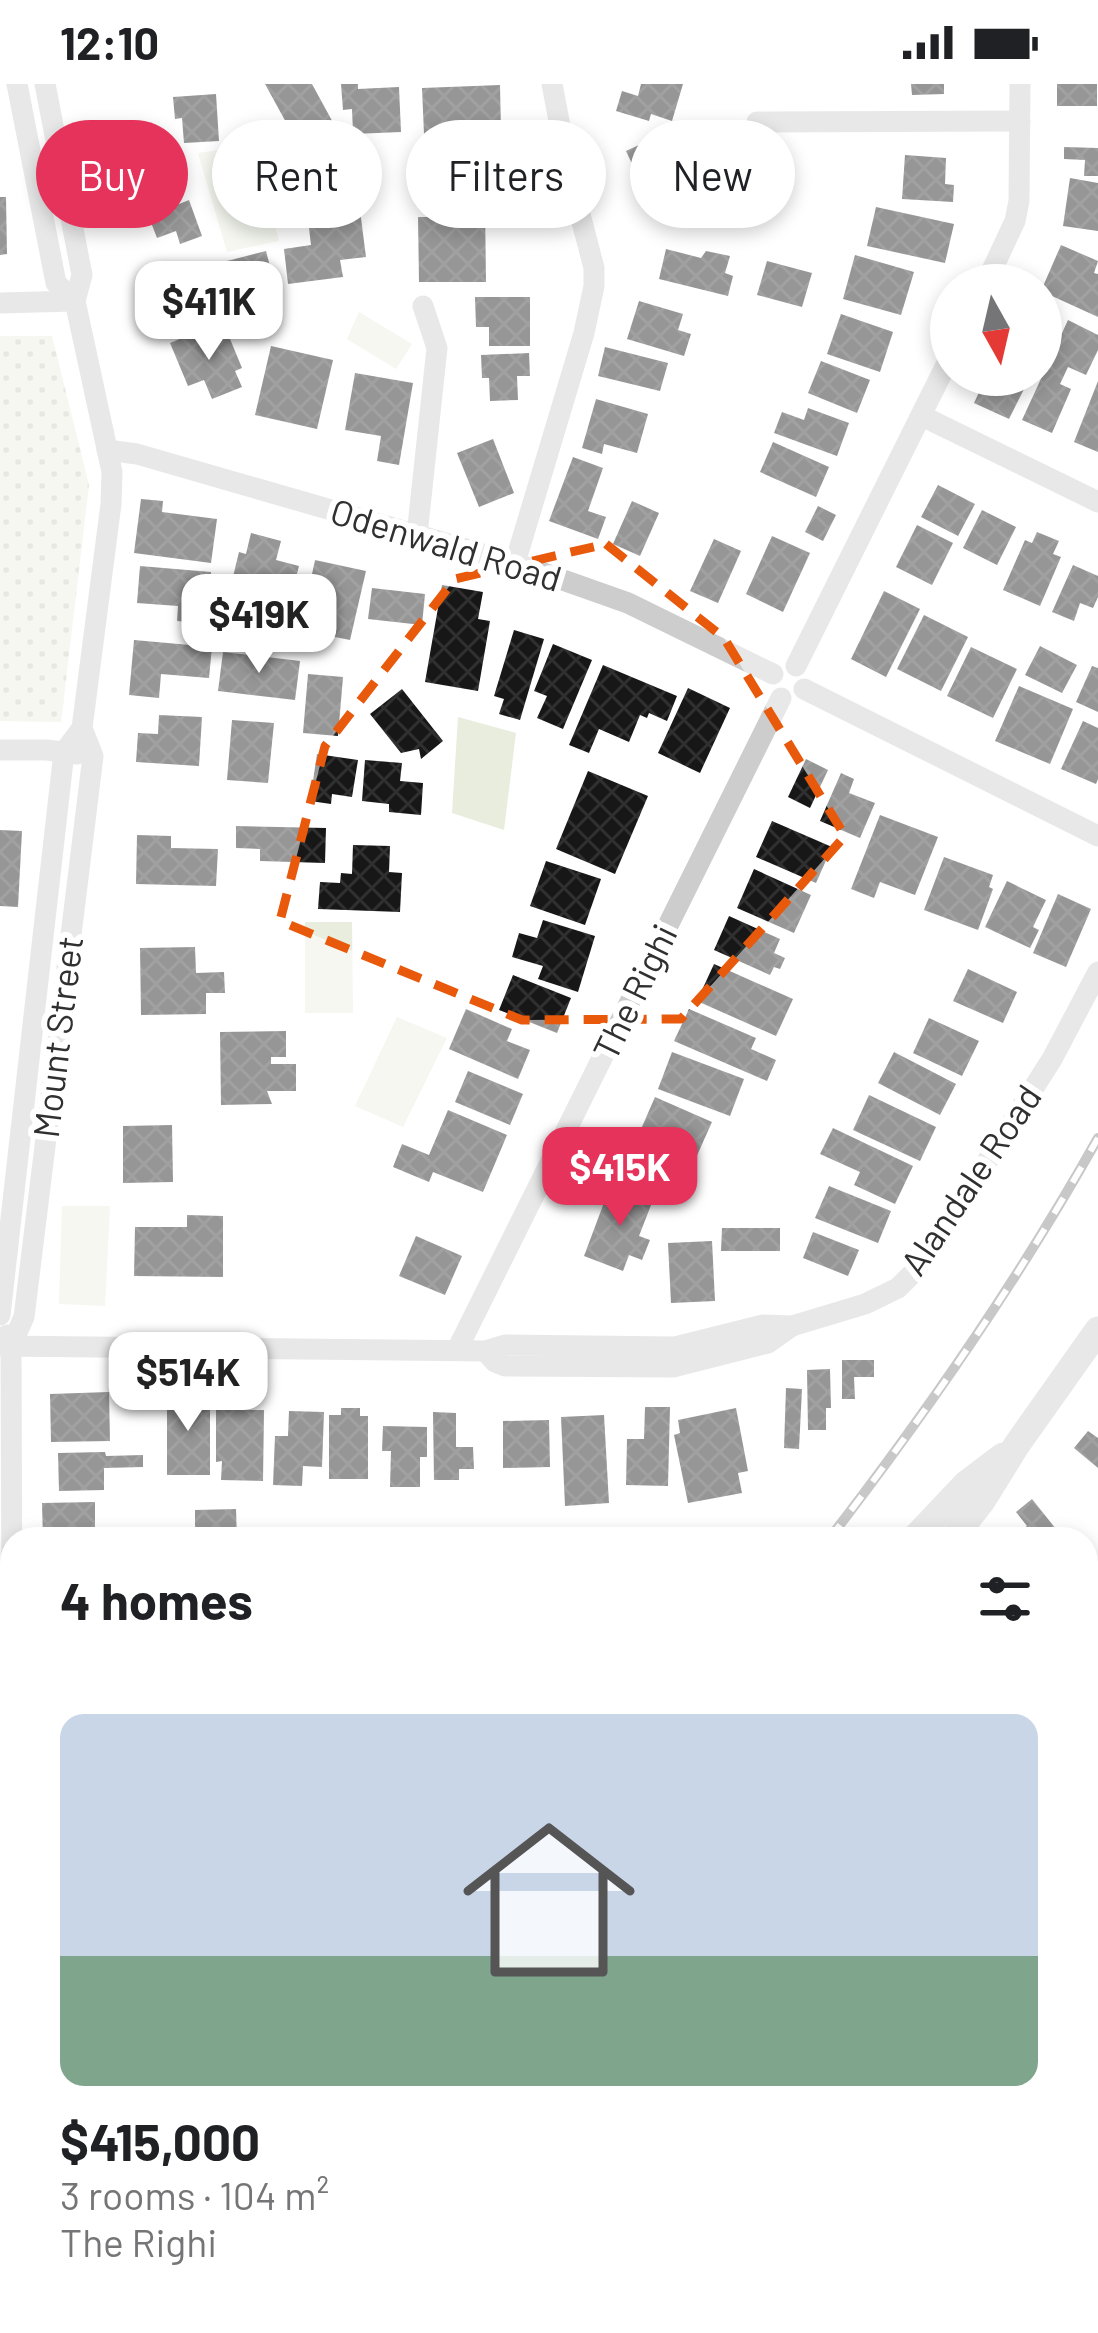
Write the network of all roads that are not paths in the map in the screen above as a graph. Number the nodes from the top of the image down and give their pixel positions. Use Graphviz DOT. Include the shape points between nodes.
graph roads {
  1 [pos="17,84"];
  2 [pos="46,84"];
  3 [pos="552,84"];
  4 [pos="1020,84"];
  5 [pos="1020,121"];
  6 [pos="795,122"];
  7 [pos="995,264"];
  8 [pos="75,301"];
  9 [pos="0,303"];
  10 [pos="423,306"];
  11 [pos="932,396"];
  12 [pos="922,416"];
  13 [pos="107,450"];
  14 [pos="1098,502"];
  15 [pos="417,535"];
  16 [pos="515,563"];
  17 [pos="796,667"];
  18 [pos="773,674"];
  19 [pos="804,689"];
  20 [pos="781,698"];
  21 [pos="82,728"];
  22 [pos="0,750"];
  23 [pos="64,752"];
  24 [pos="93,756"];
  25 [pos="1098,836"];
  26 [pos="1098,973"];
  27 [pos="0,1316"];
  28 [pos="1098,1330"];
  29 [pos="5,1346"];
  30 [pos="458,1350"];
  31 [pos="1016,1446"];
  32 [pos="9,1527"];
  33 [pos="925,1527"];
  34 [pos="961,1527"];
  1 -- 8 [label="street, Mount Street" via="56,283"];
  2 -- 8 [label="street, Mount Street" via="82,275"];
  3 -- 16 [label="street" via="594,286"];
  4 -- 5 [label="street"];
  5 -- 6 [label="street"];
  5 -- 7 [label="street" via="1015,220"];
  8 -- 9 [label="street"];
  8 -- 13 [label="street, Mount Street"];
  10 -- 15 [label="street" via="437,348"];
  11 -- 12 [label="street"];
  12 -- 14 [label="street"];
  12 -- 17 [label="street"];
  13 -- 15 [label="street, Odenwald Road"];
  13 -- 21 [label="street, Mount Street" via="112,504"];
  15 -- 16 [label="street, Odenwald Road"];
  16 -- 18 [label="street, Odenwald Road" via="628,603"];
  17 -- 18 [label="street"];
  17 -- 19 [label="street"];
  18 -- 20 [label="street"];
  19 -- 20 [label="street"];
  19 -- 25 [label="street"];
  20 -- 30 [label="street, The Righi"];
  21 -- 23 [label="street, Mount Street"];
  21 -- 24 [label="street, Mount Street"];
  22 -- 23 [label="street"];
  23 -- 24 [label="street"];
  23 -- 27 [label="street, Mount Street"];
  24 -- 29 [label="street, Mount Street" via="24,1317"];
  26 -- 30 [label="street, Alandale Road" via="1052,1059 898,1288 792,1326 768,1343 674,1367 505,1366 485,1351"];
  27 -- 29 [label="street, Mount Street"];
  28 -- 31 [label="street"];
  29 -- 30 [label="street, Alandale Road"];
  29 -- 32 [label="street, Mount Street"];
  31 -- 33 [label="street"];
  31 -- 34 [label="street"];
}
